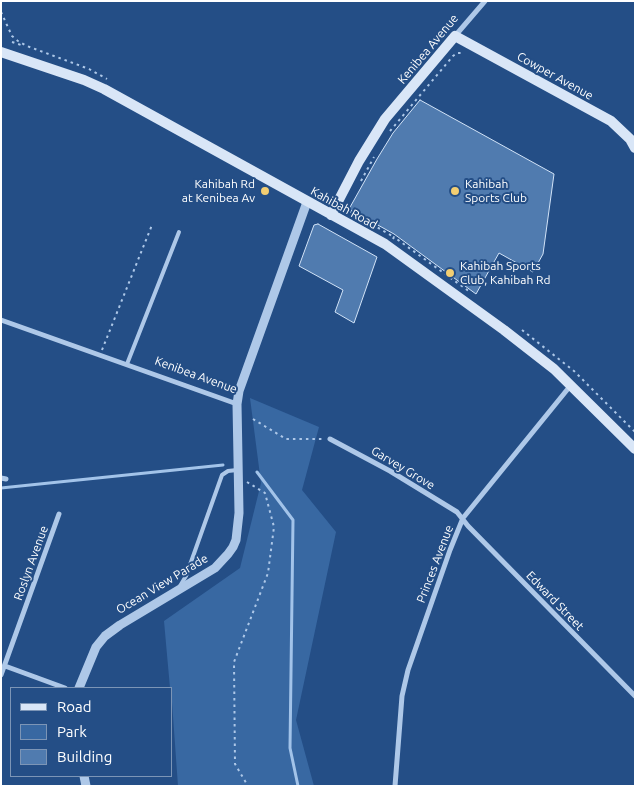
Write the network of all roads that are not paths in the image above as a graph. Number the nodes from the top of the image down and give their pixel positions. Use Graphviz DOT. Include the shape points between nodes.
graph roads {
  1 [pos="484,1"];
  2 [pos="455,36"];
  3 [pos="1,52"];
  4 [pos="635,148"];
  5 [pos="307,202"];
  6 [pos="331,215"];
  7 [pos="180,232"];
  8 [pos="1,320"];
  9 [pos="127,364"];
  10 [pos="571,385"];
  11 [pos="238,404"];
  12 [pos="330,439"];
  13 [pos="635,449"];
  14 [pos="239,474"];
  15 [pos="60,514"];
  16 [pos="463,518"];
  17 [pos="178,590"];
  18 [pos="5,666"];
  19 [pos="1,675"];
  20 [pos="62,687"];
  21 [pos="79,687"];
  22 [pos="635,696"];
  23 [pos="393,786"];
  1 -- 2 [label="street, Kenibea Avenue"];
  2 -- 4 [label="main road, Cowper Avenue" via="611,121"];
  2 -- 6 [label="main road, Kenibea Avenue" via="385,119"];
  3 -- 5 [label="main road, Kahibah Road" via="104,89"];
  5 -- 6 [label="main road, Kahibah Road"];
  5 -- 11 [label="street, Kenibea Avenue" via="243,380"];
  6 -- 10 [label="main road, Kahibah Road" via="384,244 504,330"];
  7 -- 9 [label="lane"];
  8 -- 9 [label="street, Kenibea Avenue"];
  9 -- 11 [label="street, Kenibea Avenue"];
  10 -- 13 [label="main road, Kahibah Road"];
  10 -- 16 [label="street, Princes Avenue"];
  11 -- 14 [label="street, Ocean View Parade"];
  12 -- 16 [label="street, Garvey Grove" via="390,471"];
  14 -- 17 [label="lane" via="228,471 222,475"];
  14 -- 17 [label="street, Ocean View Parade" via="239,513 233,547 215,568"];
  15 -- 18 [label="street, Roslyn Avenue"];
  16 -- 22 [label="street, Edward Street"];
  16 -- 23 [label="street, Princes Avenue" via="408,670 402,696"];
  17 -- 21 [label="street, Ocean View Parade" via="105,636 96,647"];
  18 -- 19 [label="street, Roslyn Avenue"];
  18 -- 20 [label="street"];
}
